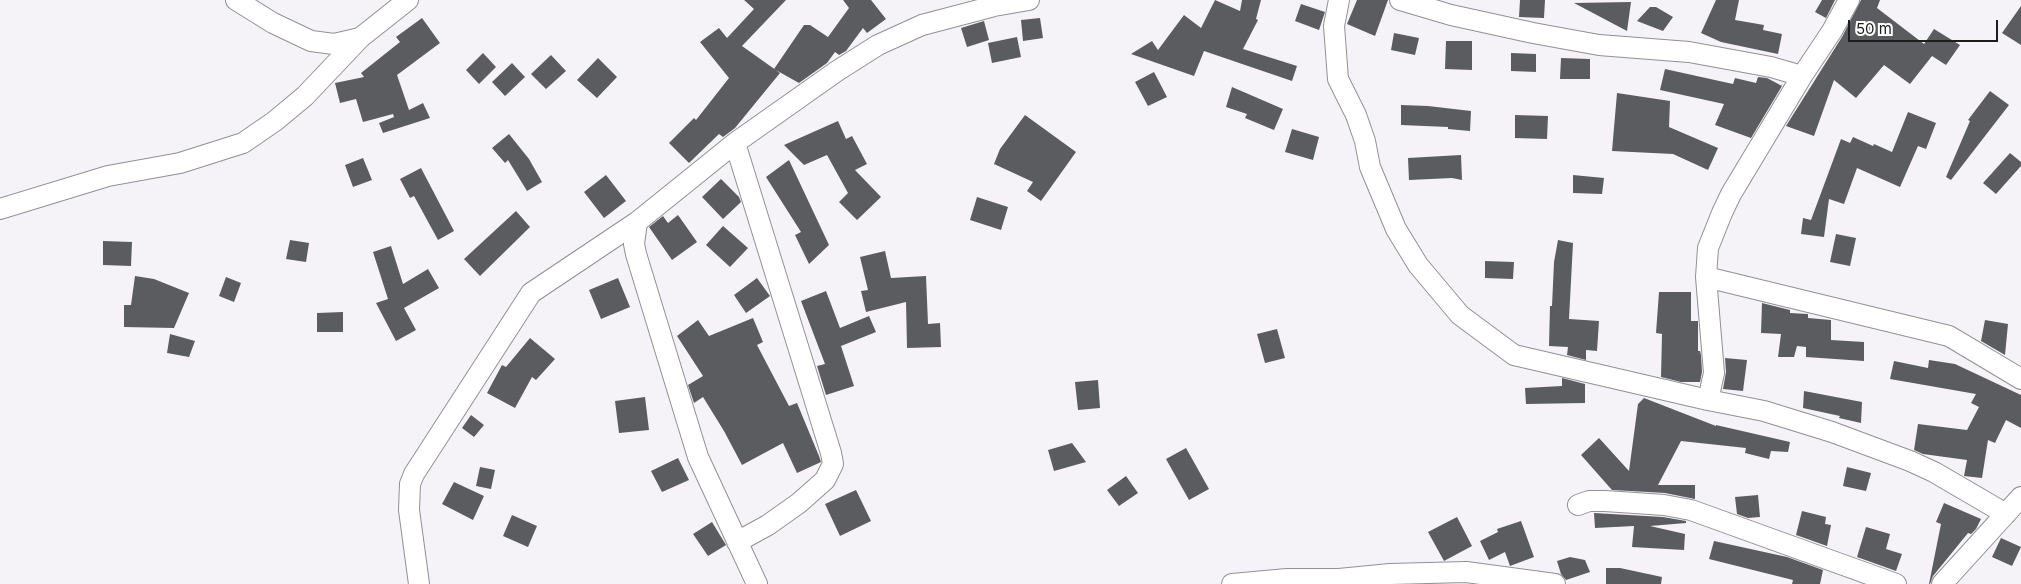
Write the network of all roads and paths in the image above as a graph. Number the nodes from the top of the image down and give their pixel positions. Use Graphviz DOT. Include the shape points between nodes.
graph roads {
  1 [pos="236,0"];
  2 [pos="408,0"];
  3 [pos="1030,0"];
  4 [pos="1340,0"];
  5 [pos="1400,0"];
  6 [pos="1849,0"];
  7 [pos="360,38"];
  8 [pos="1802,76"];
  9 [pos="735,143"];
  10 [pos="0,209"];
  11 [pos="638,222"];
  12 [pos="1706,278"];
  13 [pos="2021,378"];
  14 [pos="1708,400"];
  15 [pos="2021,498"];
  16 [pos="1578,505"];
  17 [pos="2006,514"];
  18 [pos="737,542"];
  19 [pos="419,584"];
  20 [pos="757,584"];
  21 [pos="1232,584"];
  22 [pos="1555,584"];
  23 [pos="1896,584"];
  24 [pos="1942,584"];
  1 -- 7 [label="street" via="311,41 334,44"];
  2 -- 7 [label="street"];
  3 -- 9 [label="street" via="922,25 878,45"];
  4 -- 14 [label="street" via="1334,26 1338,79 1359,123 1370,167 1396,229 1418,265 1460,315 1514,355"];
  5 -- 8 [label="street" via="1533,33 1598,45 1689,52"];
  6 -- 8 [label="street"];
  7 -- 10 [label="street" via="305,96 243,143 180,163 108,176"];
  8 -- 12 [label="street" via="1722,212 1708,248"];
  9 -- 11 [label="street"];
  9 -- 18 [label="street" via="833,464 825,480 799,503"];
  11 -- 18 [label="street" via="636,254 698,457"];
  11 -- 19 [label="street" via="531,293 414,474 409,496"];
  12 -- 13 [label="street" via="1949,336"];
  12 -- 14 [label="street" via="1714,373"];
  14 -- 17 [label="street" via="1764,411 1824,429 1910,461"];
  15 -- 17 [label="street"];
  16 -- 23 [label="street" via="1604,501 1691,510"];
  17 -- 24 [label="street"];
  18 -- 20 [label="street"];
  21 -- 22 [label="street" via="1466,572"];
}
